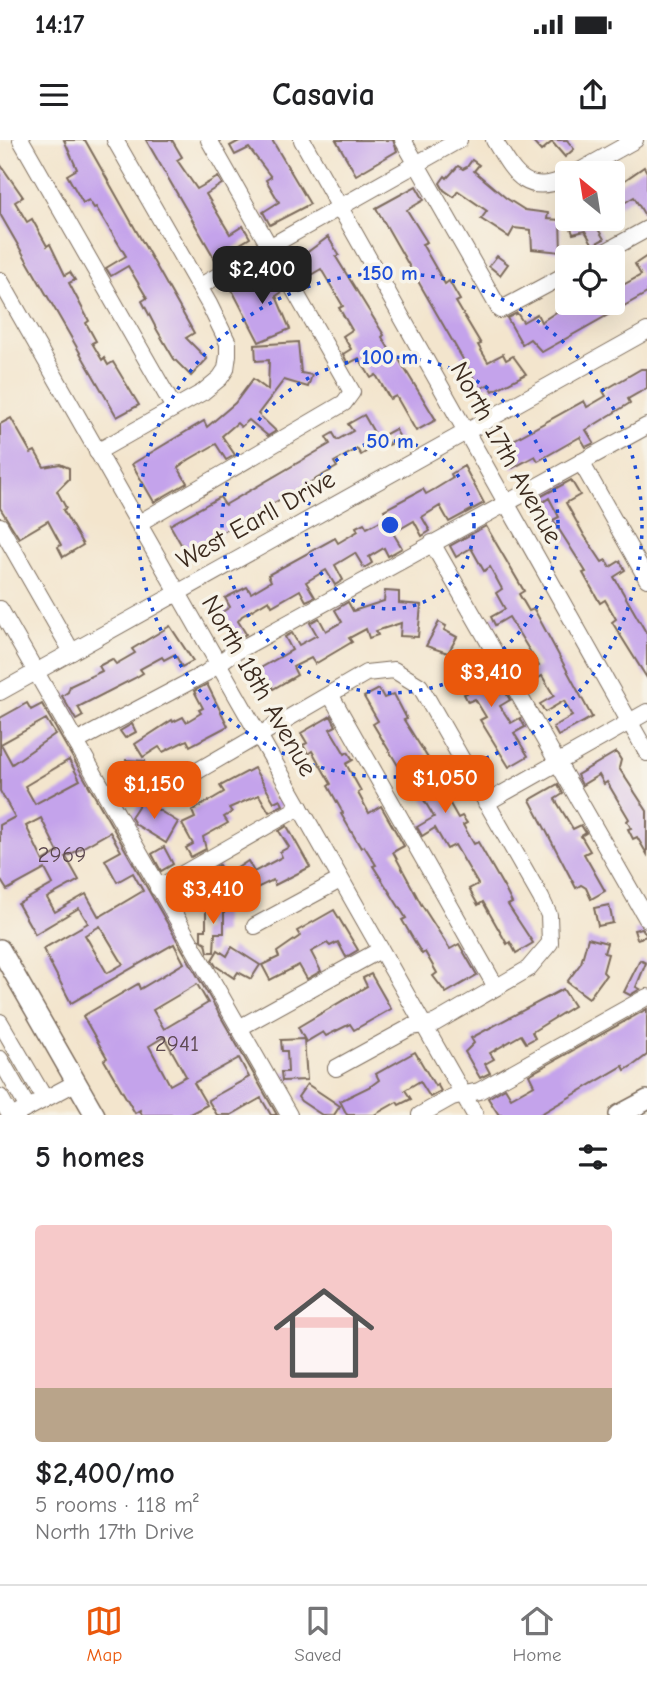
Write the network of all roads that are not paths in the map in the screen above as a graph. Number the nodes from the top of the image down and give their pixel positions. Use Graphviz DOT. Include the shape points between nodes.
graph roads {
  1 [pos="21,140"];
  2 [pos="115,140"];
  3 [pos="209,140"];
  4 [pos="302,140"];
  5 [pos="403,140"];
  6 [pos="459,140"];
  7 [pos="494,140"];
  8 [pos="635,140"];
  9 [pos="597,161"];
  10 [pos="416,164"];
  11 [pos="555,183"];
  12 [pos="340,207"];
  13 [pos="647,229"];
  14 [pos="618,245"];
  15 [pos="270,247"];
  16 [pos="0,280"];
  17 [pos="555,280"];
  18 [pos="200,286"];
  19 [pos="4,298"];
  20 [pos="647,331"];
  21 [pos="174,408"];
  22 [pos="647,426"];
  23 [pos="466,431"];
  24 [pos="97,452"];
  25 [pos="581,462"];
  26 [pos="505,503"];
  27 [pos="139,523"];
  28 [pos="0,526"];
  29 [pos="432,543"];
  30 [pos="647,579"];
  31 [pos="177,592"];
  32 [pos="0,609"];
  33 [pos="72,652"];
  34 [pos="218,664"];
  35 [pos="35,673"];
  36 [pos="0,692"];
  37 [pos="330,694"];
  38 [pos="647,712"];
  39 [pos="629,722"];
  40 [pos="259,736"];
  41 [pos="76,742"];
  42 [pos="647,753"];
  43 [pos="558,762"];
  44 [pos="175,784"];
  45 [pos="486,803"];
  46 [pos="300,807"];
  47 [pos="340,880"];
  48 [pos="158,888"];
  49 [pos="647,919"];
  50 [pos="255,926"];
  51 [pos="380,950"];
  52 [pos="3,960"];
  53 [pos="496,987"];
  54 [pos="647,998"];
  55 [pos="0,1022"];
  56 [pos="422,1025"];
  57 [pos="239,1028"];
  58 [pos="0,1039"];
  59 [pos="0,1059"];
  60 [pos="336,1068"];
  61 [pos="0,1077"];
  62 [pos="77,1082"];
  63 [pos="463,1095"];
  64 [pos="0,1097"];
  65 [pos="647,1100"];
  66 [pos="26,1109"];
  67 [pos="95,1115"];
  68 [pos="289,1115"];
  69 [pos="420,1115"];
  70 [pos="475,1115"];
  71 [pos="619,1115"];
  1 -- 21 [label="street"];
  2 -- 18 [label="street"];
  3 -- 15 [label="street"];
  4 -- 12 [label="street, North 17th Avenue"];
  5 -- 10 [label="street"];
  6 -- 10 [label="street"];
  7 -- 11 [label="street" via="512,169 530,183"];
  8 -- 9 [label="street"];
  10 -- 12 [label="street"];
  10 -- 17 [label="street" via="500,310"];
  12 -- 15 [label="street"];
  12 -- 23 [label="street, North 17th Avenue"];
  13 -- 14 [label="street"];
  15 -- 18 [label="street"];
  15 -- 27 [label="street" via="352,392 344,403"];
  16 -- 19 [label="street, North 18th Avenue"];
  18 -- 21 [label="street" via="229,343 226,369 203,392"];
  19 -- 24 [label="street, North 18th Avenue"];
  20 -- 23 [label="street, West Earll Drive"];
  21 -- 24 [label="street"];
  22 -- 25 [label="street"];
  23 -- 26 [label="street, North 17th Avenue"];
  23 -- 31 [label="street, West Earll Drive"];
  24 -- 27 [label="street, North 18th Avenue"];
  25 -- 26 [label="street"];
  25 -- 30 [label="street"];
  26 -- 29 [label="street"];
  26 -- 39 [label="street, North 17th Avenue"];
  27 -- 31 [label="street, North 18th Avenue"];
  28 -- 33 [label="street"];
  29 -- 34 [label="street"];
  29 -- 43 [label="street"];
  31 -- 33 [label="street, West Earll Drive"];
  31 -- 34 [label="street, North 18th Avenue"];
  32 -- 35 [label="street"];
  33 -- 35 [label="street, West Earll Drive"];
  34 -- 40 [label="street, North 18th Avenue"];
  34 -- 41 [label="street"];
  35 -- 36 [label="street, West Earll Drive"];
  35 -- 41 [label="street"];
  37 -- 40 [label="street"];
  37 -- 45 [label="street" via="366,673 394,670 420,686"];
  37 -- 53 [label="street"];
  38 -- 39 [label="street"];
  39 -- 42 [label="street, North 17th Avenue"];
  39 -- 43 [label="street"];
  40 -- 44 [label="street"];
  40 -- 46 [label="street, North 18th Avenue"];
  41 -- 48 [label="street"];
  43 -- 45 [label="street"];
  43 -- 49 [label="street"];
  45 -- 53 [label="street" via="549,915 551,943 528,970"];
  46 -- 47 [label="street, North 18th Avenue"];
  46 -- 48 [label="street"];
  47 -- 50 [label="street"];
  47 -- 51 [label="street, North 18th Avenue"];
  48 -- 57 [label="street"];
  51 -- 56 [label="street, North 18th Avenue"];
  51 -- 57 [label="street"];
  52 -- 62 [label="main road"];
  53 -- 56 [label="street" via="435,1023"];
  54 -- 63 [label="street" via="479,1091"];
  55 -- 66 [label="street"];
  56 -- 60 [label="street"];
  56 -- 63 [label="street, North 18th Avenue"];
  57 -- 68 [label="street"];
  58 -- 66 [label="street"];
  59 -- 66 [label="street"];
  61 -- 66 [label="street"];
  62 -- 66 [label="street"];
  62 -- 67 [label="main road"];
  63 -- 69 [label="street"];
  63 -- 70 [label="street, North 18th Avenue"];
  64 -- 66 [label="street"];
  65 -- 71 [label="main road"];
}
